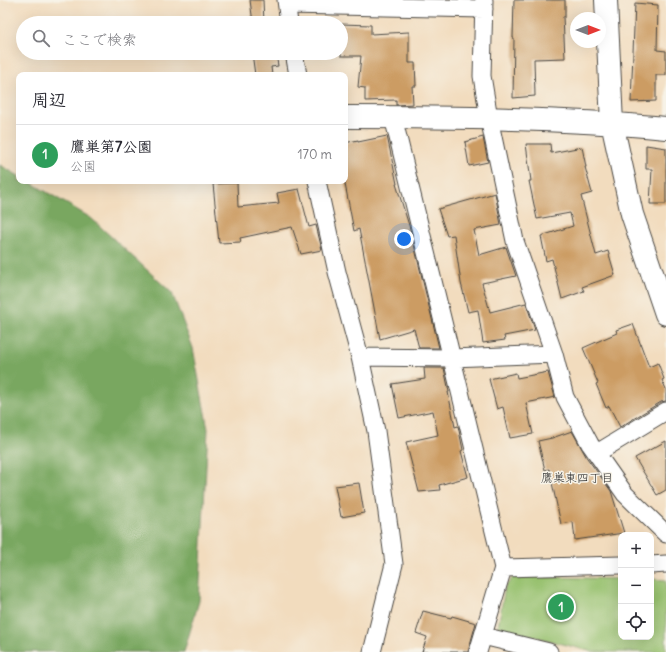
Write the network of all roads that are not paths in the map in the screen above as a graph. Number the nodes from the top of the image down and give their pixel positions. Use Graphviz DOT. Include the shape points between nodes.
graph roads {
  1 [pos="606,0"];
  2 [pos="286,3"];
  3 [pos="484,4"];
  4 [pos="288,16"];
  5 [pos="295,60"];
  6 [pos="297,72"];
  7 [pos="348,117"];
  8 [pos="393,117"];
  9 [pos="489,118"];
  10 [pos="612,123"];
  11 [pos="666,128"];
  12 [pos="318,184"];
  13 [pos="666,314"];
  14 [pos="554,354"];
  15 [pos="360,357"];
  16 [pos="452,358"];
  17 [pos="666,411"];
  18 [pos="597,453"];
  19 [pos="666,534"];
  20 [pos="666,564"];
  21 [pos="618,565"];
  22 [pos="654,565"];
  23 [pos="503,568"];
  24 [pos="483,636"];
  25 [pos="372,652"];
  26 [pos="478,652"];
  27 [pos="548,652"];
  1 -- 10 [label="street"];
  2 -- 3 [label="street"];
  2 -- 4 [label="street"];
  3 -- 9 [label="street" via="482,76"];
  5 -- 6 [label="street"];
  7 -- 8 [label="street"];
  8 -- 9 [label="street"];
  8 -- 16 [label="street"];
  9 -- 10 [label="street"];
  9 -- 14 [label="street" via="515,241"];
  10 -- 11 [label="street"];
  10 -- 13 [label="street" via="632,214"];
  12 -- 15 [label="street" via="337,272"];
  14 -- 16 [label="street"];
  14 -- 18 [label="street" via="565,397"];
  15 -- 16 [label="street"];
  15 -- 25 [label="street" via="376,432 394,564"];
  16 -- 23 [label="street"];
  17 -- 18 [label="street"];
  18 -- 19 [label="street" via="625,494"];
  20 -- 22 [label="street"];
  21 -- 23 [label="street"];
  23 -- 24 [label="street"];
  24 -- 26 [label="street"];
  24 -- 27 [label="street"];
}
